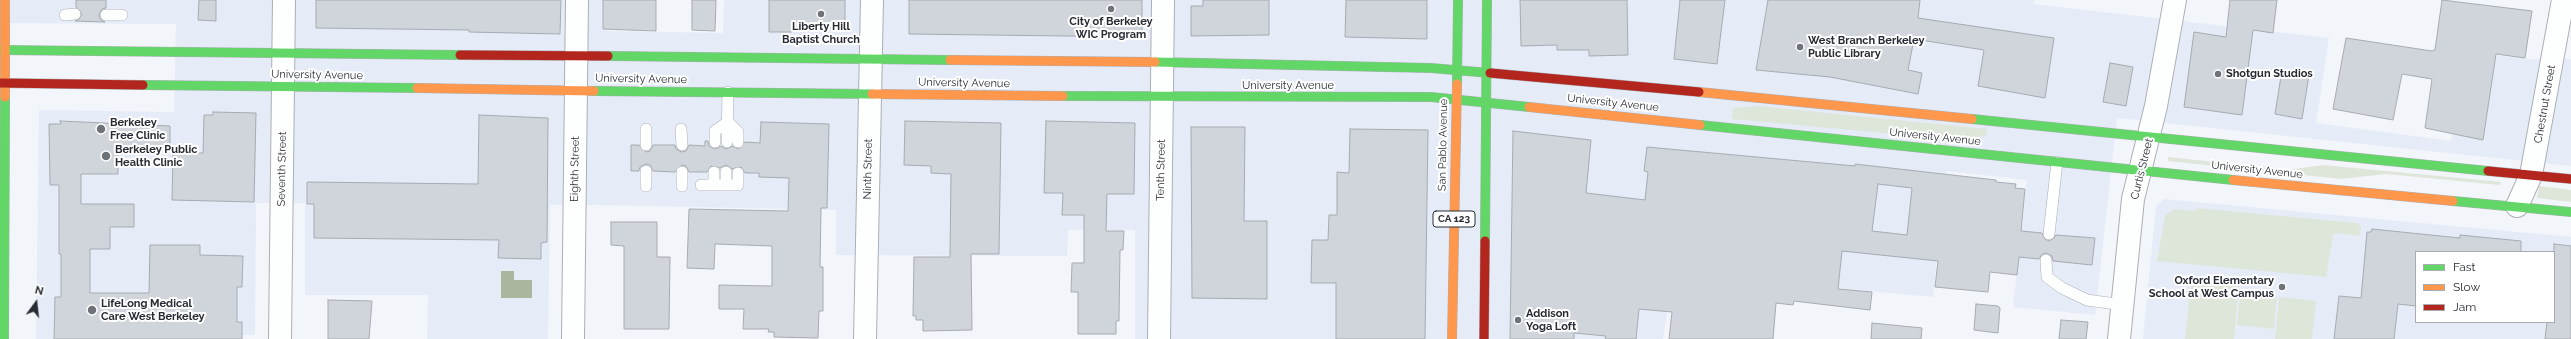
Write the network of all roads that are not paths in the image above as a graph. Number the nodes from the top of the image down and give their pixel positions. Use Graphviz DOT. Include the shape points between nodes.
graph roads {
  1 [pos="5,0"];
  2 [pos="284,0"];
  3 [pos="578,0"];
  4 [pos="872,0"];
  5 [pos="1163,0"];
  6 [pos="1458,0"];
  7 [pos="1487,0"];
  8 [pos="2175,0"];
  9 [pos="2563,0"];
  10 [pos="106,15"];
  11 [pos="122,15"];
  12 [pos="2,50"];
  13 [pos="283,52"];
  14 [pos="576,55"];
  15 [pos="870,58"];
  16 [pos="1162,62"];
  17 [pos="1457,70"];
  18 [pos="1486,72"];
  19 [pos="2,83"];
  20 [pos="282,86"];
  21 [pos="576,90"];
  22 [pos="728,92"];
  23 [pos="869,94"];
  24 [pos="1162,97"];
  25 [pos="1456,99"];
  26 [pos="1486,102"];
  27 [pos="728,122"];
  28 [pos="646,129"];
  29 [pos="681,129"];
  30 [pos="2150,136"];
  31 [pos="715,142"];
  32 [pos="733,142"];
  33 [pos="646,145"];
  34 [pos="682,145"];
  35 [pos="2057,162"];
  36 [pos="646,171"];
  37 [pos="2142,171"];
  38 [pos="682,172"];
  39 [pos="714,172"];
  40 [pos="726,172"];
  41 [pos="738,173"];
  42 [pos="2531,175"];
  43 [pos="2571,179"];
  44 [pos="701,185"];
  45 [pos="714,185"];
  46 [pos="726,185"];
  47 [pos="646,186"];
  48 [pos="682,186"];
  49 [pos="2517,206"];
  50 [pos="2571,212"];
  51 [pos="2049,234"];
  52 [pos="2046,260"];
  53 [pos="2123,305"];
  54 [pos="4,339"];
  55 [pos="280,339"];
  56 [pos="573,339"];
  57 [pos="866,339"];
  58 [pos="1159,339"];
  59 [pos="1452,339"];
  60 [pos="1484,339"];
  61 [pos="2119,339"];
  1 -- 12 [label="main road"];
  2 -- 13 [label="street, Seventh Street"];
  3 -- 14 [label="street, Eighth Street"];
  4 -- 15 [label="street, Ninth Street"];
  5 -- 16 [label="street, Tenth Street"];
  6 -- 17 [label="main road, San Pablo Avenue / CA 123"];
  7 -- 18 [label="main road, CA 123"];
  8 -- 30 [label="street, Curtis Street"];
  9 -- 42 [label="street, Chestnut Street"];
  10 -- 11 [label="lane"];
  12 -- 13 [label="main road, University Avenue"];
  12 -- 19 [label="main road"];
  13 -- 14 [label="main road, University Avenue"];
  13 -- 20 [label="street, Seventh Street"];
  14 -- 15 [label="main road, University Avenue"];
  14 -- 21 [label="street, Eighth Street"];
  15 -- 16 [label="main road, University Avenue"];
  15 -- 23 [label="street, Ninth Street"];
  16 -- 17 [label="main road, University Avenue"];
  16 -- 24 [label="street, Tenth Street"];
  17 -- 18 [label="main road, University Avenue"];
  17 -- 25 [label="main road, San Pablo Avenue / CA 123"];
  18 -- 26 [label="main road, CA 123"];
  18 -- 30 [label="main road, University Avenue"];
  19 -- 20 [label="main road, University Avenue"];
  19 -- 54 [label="main road"];
  20 -- 21 [label="main road, University Avenue"];
  20 -- 55 [label="street, Seventh Street"];
  21 -- 22 [label="main road, University Avenue"];
  21 -- 56 [label="street, Eighth Street"];
  22 -- 23 [label="main road, University Avenue"];
  22 -- 27 [label="lane"];
  23 -- 24 [label="main road, University Avenue"];
  23 -- 57 [label="street, Ninth Street"];
  24 -- 25 [label="main road, University Avenue"];
  24 -- 58 [label="street, Tenth Street"];
  25 -- 26 [label="main road, University Avenue"];
  25 -- 59 [label="main road, San Pablo Avenue / CA 123"];
  26 -- 35 [label="main road, University Avenue"];
  26 -- 60 [label="main road, CA 123"];
  27 -- 31 [label="lane" via="715,131"];
  27 -- 32 [label="lane" via="738,132"];
  28 -- 33 [label="lane"];
  29 -- 34 [label="lane"];
  30 -- 37 [label="street, Curtis Street"];
  30 -- 42 [label="main road, University Avenue"];
  35 -- 37 [label="main road, University Avenue"];
  35 -- 51 [label="lane"];
  36 -- 47 [label="lane"];
  37 -- 49 [label="main road, University Avenue"];
  37 -- 53 [label="street, Curtis Street" via="2133,199"];
  38 -- 48 [label="lane"];
  39 -- 45 [label="lane"];
  40 -- 46 [label="lane"];
  41 -- 46 [label="lane" via="738,185"];
  42 -- 43 [label="main road, University Avenue"];
  42 -- 49 [label="street, Chestnut Street"];
  44 -- 45 [label="lane"];
  45 -- 46 [label="lane"];
  49 -- 50 [label="main road, University Avenue"];
  52 -- 53 [label="lane" via="2046,277 2062,288 2087,300"];
  53 -- 61 [label="street, Curtis Street"];
}
